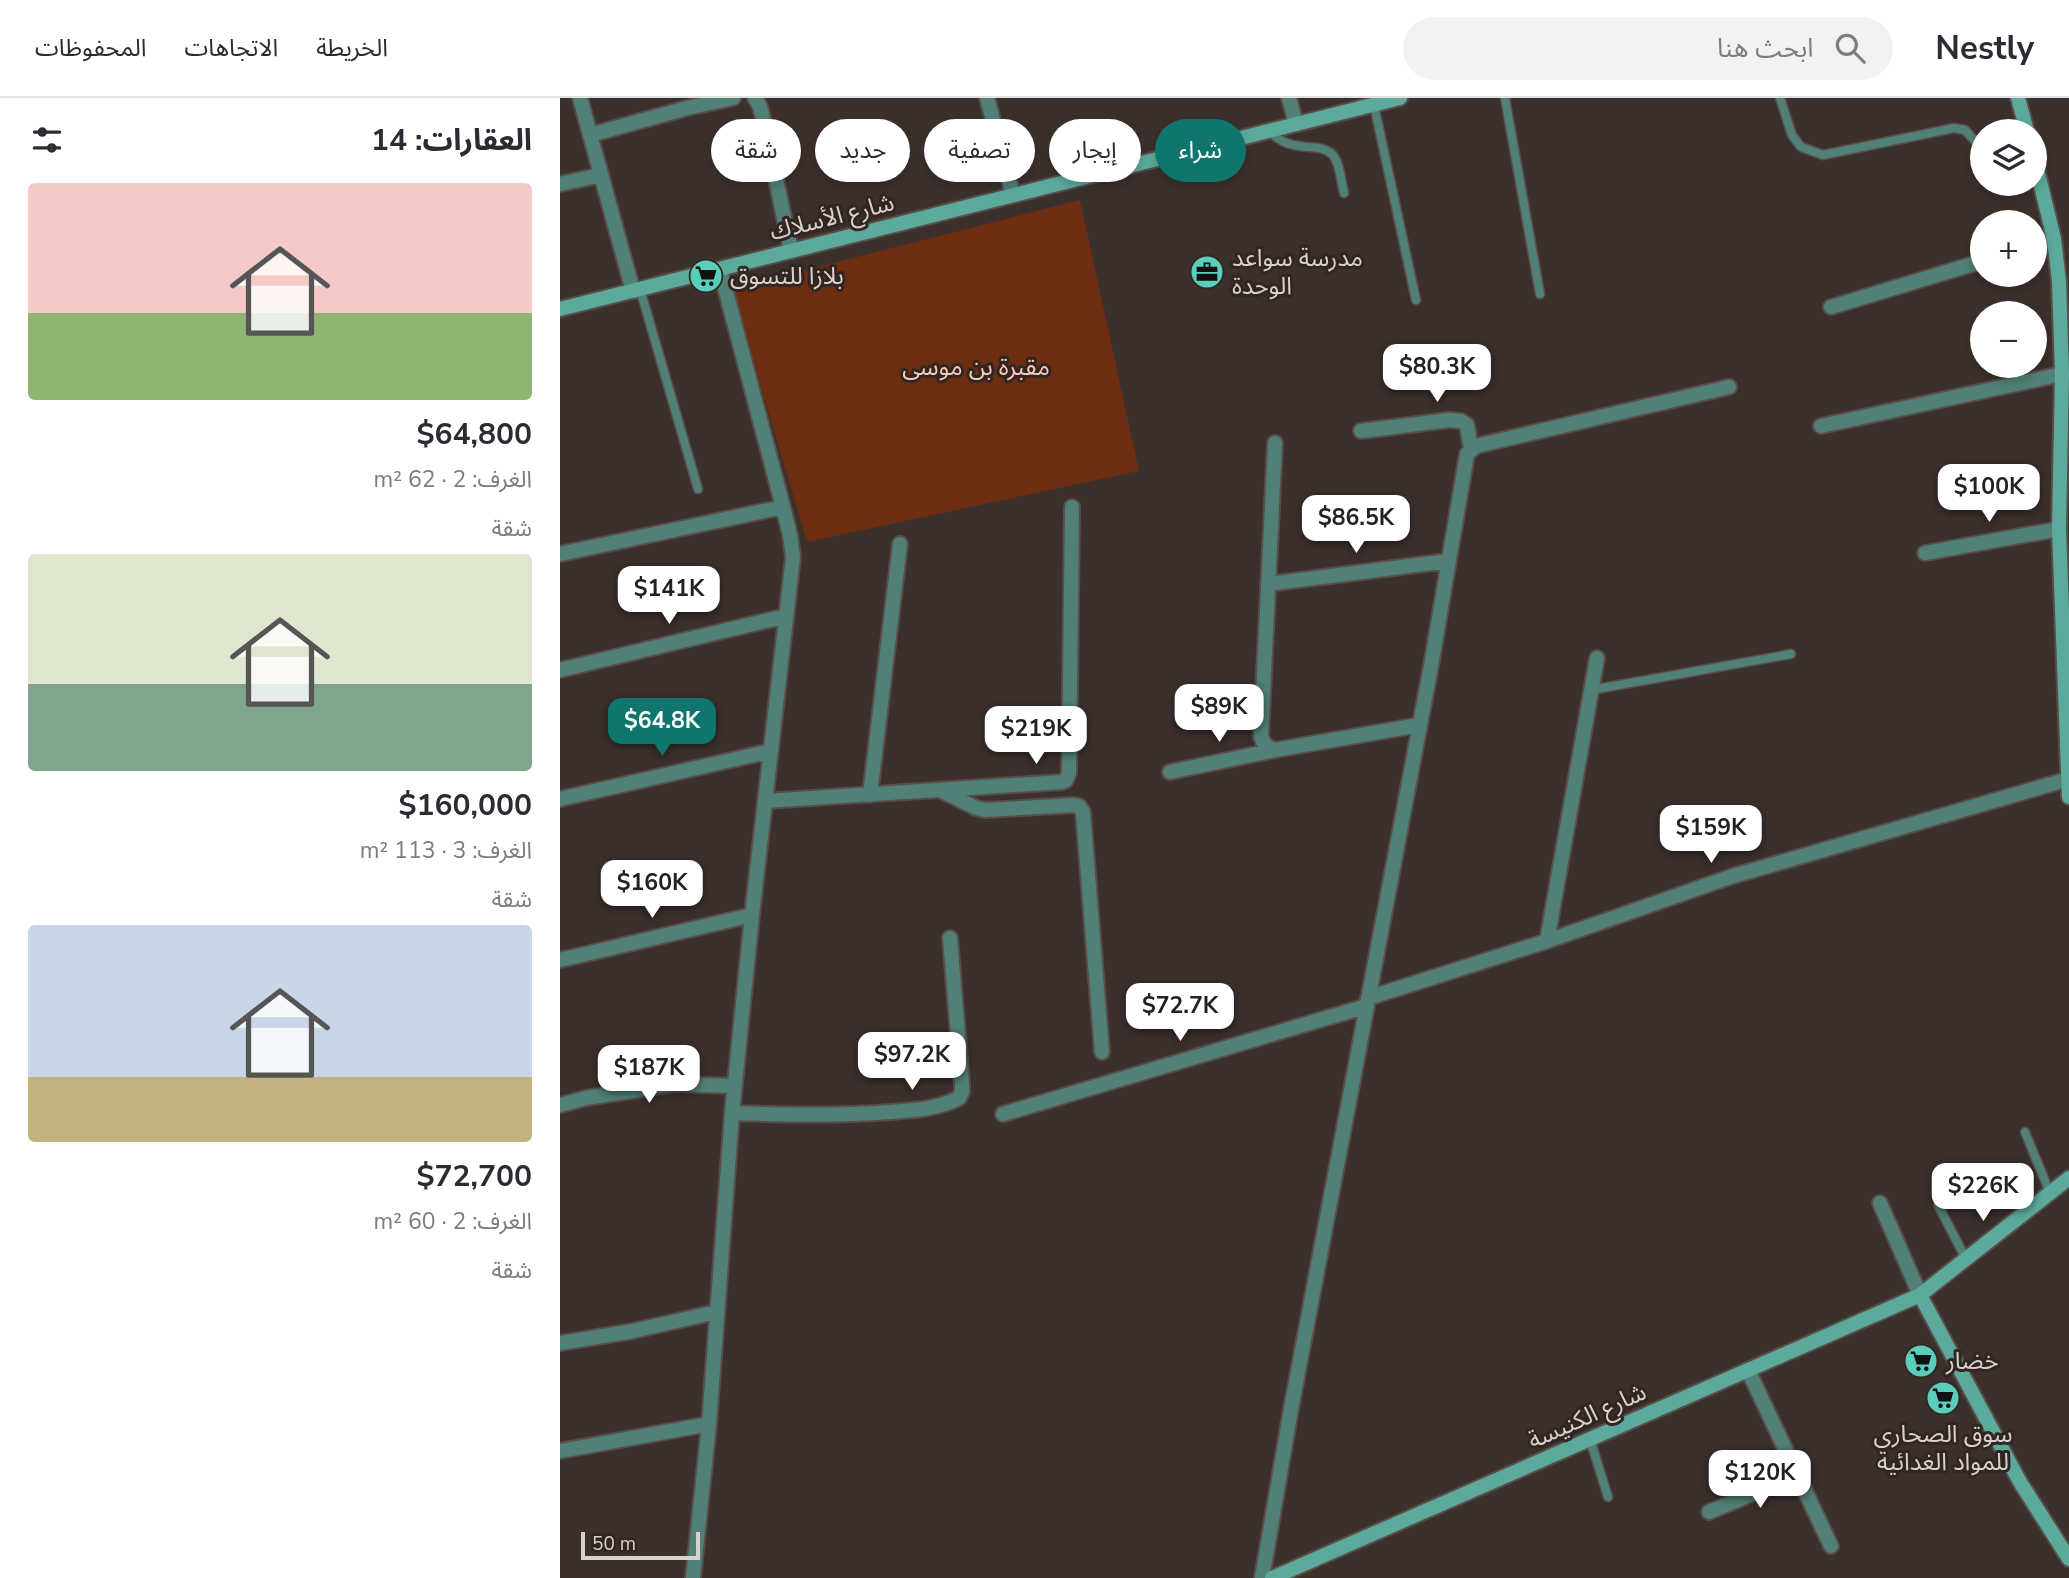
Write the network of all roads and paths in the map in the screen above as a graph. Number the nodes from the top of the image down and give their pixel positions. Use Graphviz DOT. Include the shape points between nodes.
graph roads {
  1 [pos="580,98"];
  2 [pos="733,98"];
  3 [pos="755,98"];
  4 [pos="987,98"];
  5 [pos="1289,98"];
  6 [pos="1400,98"];
  7 [pos="1505,98"];
  8 [pos="1780,98"];
  9 [pos="2018,98"];
  10 [pos="1374,104"];
  11 [pos="2024,119"];
  12 [pos="1296,124"];
  13 [pos="1270,131"];
  14 [pos="590,135"];
  15 [pos="1970,136"];
  16 [pos="601,175"];
  17 [pos="560,184"];
  18 [pos="1344,192"];
  19 [pos="1013,195"];
  20 [pos="2044,196"];
  21 [pos="2054,239"];
  22 [pos="2047,241"];
  23 [pos="791,251"];
  24 [pos="1970,265"];
  25 [pos="720,269"];
  26 [pos="637,290"];
  27 [pos="1541,294"];
  28 [pos="1416,300"];
  29 [pos="1831,307"];
  30 [pos="2064,307"];
  31 [pos="560,309"];
  32 [pos="2062,374"];
  33 [pos="1730,387"];
  34 [pos="1821,426"];
  35 [pos="1361,431"];
  36 [pos="1275,443"];
  37 [pos="1471,449"];
  38 [pos="2064,450"];
  39 [pos="698,489"];
  40 [pos="783,507"];
  41 [pos="1072,507"];
  42 [pos="2059,529"];
  43 [pos="900,544"];
  44 [pos="1925,553"];
  45 [pos="560,554"];
  46 [pos="1448,561"];
  47 [pos="1268,583"];
  48 [pos="786,616"];
  49 [pos="1791,654"];
  50 [pos="1597,658"];
  51 [pos="2067,668"];
  52 [pos="560,670"];
  53 [pos="1591,690"];
  54 [pos="1419,725"];
  55 [pos="1275,750"];
  56 [pos="771,751"];
  57 [pos="1170,772"];
  58 [pos="2068,779"];
  59 [pos="2069,789"];
  60 [pos="941,790"];
  61 [pos="870,795"];
  62 [pos="2069,797"];
  63 [pos="560,799"];
  64 [pos="765,802"];
  65 [pos="752,915"];
  66 [pos="950,939"];
  67 [pos="1547,941"];
  68 [pos="560,960"];
  69 [pos="1368,1002"];
  70 [pos="1102,1052"];
  71 [pos="735,1086"];
  72 [pos="560,1105"];
  73 [pos="732,1112"];
  74 [pos="1003,1114"];
  75 [pos="2025,1132"];
  76 [pos="2069,1178"];
  77 [pos="2050,1193"];
  78 [pos="1880,1203"];
  79 [pos="1938,1205"];
  80 [pos="1966,1258"];
  81 [pos="1920,1295"];
  82 [pos="716,1312"];
  83 [pos="560,1343"];
  84 [pos="1748,1370"];
  85 [pos="709,1424"];
  86 [pos="1590,1439"];
  87 [pos="560,1451"];
  88 [pos="1797,1475"];
  89 [pos="1608,1496"];
  90 [pos="1709,1512"];
  91 [pos="1831,1546"];
  92 [pos="2069,1559"];
  93 [pos="693,1578"];
  94 [pos="1262,1578"];
  95 [pos="1272,1578"];
  1 -- 14 [label="street"];
  2 -- 14 [label="street"];
  3 -- 23 [label="street"];
  4 -- 19 [label="street"];
  5 -- 12 [label="street"];
  6 -- 10 [label="street, شارع الأسلاك"];
  7 -- 27 [label="lane"];
  8 -- 15 [label="lane" via="1792,135 1801,147 1823,155 1954,128"];
  9 -- 11 [label="street"];
  10 -- 12 [label="street, شارع الأسلاك"];
  10 -- 28 [label="lane"];
  12 -- 13 [label="street, شارع الأسلاك"];
  13 -- 18 [label="lane" via="1292,146 1330,152"];
  13 -- 19 [label="street, شارع الأسلاك"];
  14 -- 16 [label="street"];
  16 -- 17 [label="street"];
  16 -- 26 [label="street"];
  19 -- 23 [label="street, شارع الأسلاك"];
  20 -- 21 [label="street"];
  21 -- 22 [label="street"];
  21 -- 30 [label="street"];
  23 -- 25 [label="street, شارع الأسلاك"];
  24 -- 29 [label="street"];
  25 -- 26 [label="street, شارع الأسلاك"];
  25 -- 40 [label="street"];
  26 -- 31 [label="street, شارع الأسلاك"];
  26 -- 39 [label="lane"];
  30 -- 32 [label="street"];
  32 -- 34 [label="street"];
  32 -- 38 [label="street"];
  33 -- 37 [label="street"];
  35 -- 37 [label="street" via="1461,421 1467,425"];
  36 -- 47 [label="street"];
  37 -- 46 [label="street"];
  38 -- 42 [label="street"];
  40 -- 45 [label="street"];
  40 -- 48 [label="street" via="793,557"];
  41 -- 60 [label="street" via="1068,777 1062,782"];
  42 -- 44 [label="street"];
  42 -- 51 [label="street"];
  43 -- 61 [label="street"];
  46 -- 47 [label="street"];
  46 -- 54 [label="street"];
  47 -- 55 [label="street" via="1261,736 1266,747"];
  48 -- 52 [label="street"];
  48 -- 56 [label="street"];
  49 -- 53 [label="lane"];
  50 -- 53 [label="street"];
  51 -- 58 [label="street"];
  53 -- 67 [label="street"];
  54 -- 55 [label="street"];
  54 -- 69 [label="street"];
  55 -- 57 [label="street"];
  56 -- 63 [label="street"];
  56 -- 64 [label="street"];
  58 -- 59 [label="street"];
  58 -- 67 [label="street" via="1733,876"];
  59 -- 62 [label="street"];
  60 -- 61 [label="street"];
  60 -- 70 [label="street" via="985,810 1074,805 1083,812"];
  61 -- 64 [label="street"];
  64 -- 65 [label="street"];
  65 -- 68 [label="street"];
  65 -- 71 [label="street"];
  66 -- 73 [label="street" via="962,1084 959,1098 926,1109 860,1114"];
  67 -- 69 [label="street"];
  69 -- 74 [label="street"];
  69 -- 94 [label="street"];
  71 -- 72 [label="street" via="674,1084"];
  71 -- 73 [label="street"];
  73 -- 82 [label="street"];
  75 -- 77 [label="lane"];
  76 -- 77 [label="street, شارع الكنيسة"];
  77 -- 80 [label="street, شارع الكنيسة"];
  78 -- 81 [label="street"];
  79 -- 80 [label="lane"];
  80 -- 81 [label="street, شارع الكنيسة"];
  81 -- 84 [label="street, شارع الكنيسة"];
  81 -- 92 [label="street" via="2020,1482"];
  82 -- 83 [label="street"];
  82 -- 85 [label="street"];
  84 -- 86 [label="street, شارع الكنيسة"];
  84 -- 88 [label="street"];
  85 -- 87 [label="street"];
  85 -- 93 [label="street"];
  86 -- 89 [label="lane"];
  86 -- 95 [label="street, شارع الكنيسة"];
  88 -- 90 [label="street"];
  88 -- 91 [label="street"];
}
